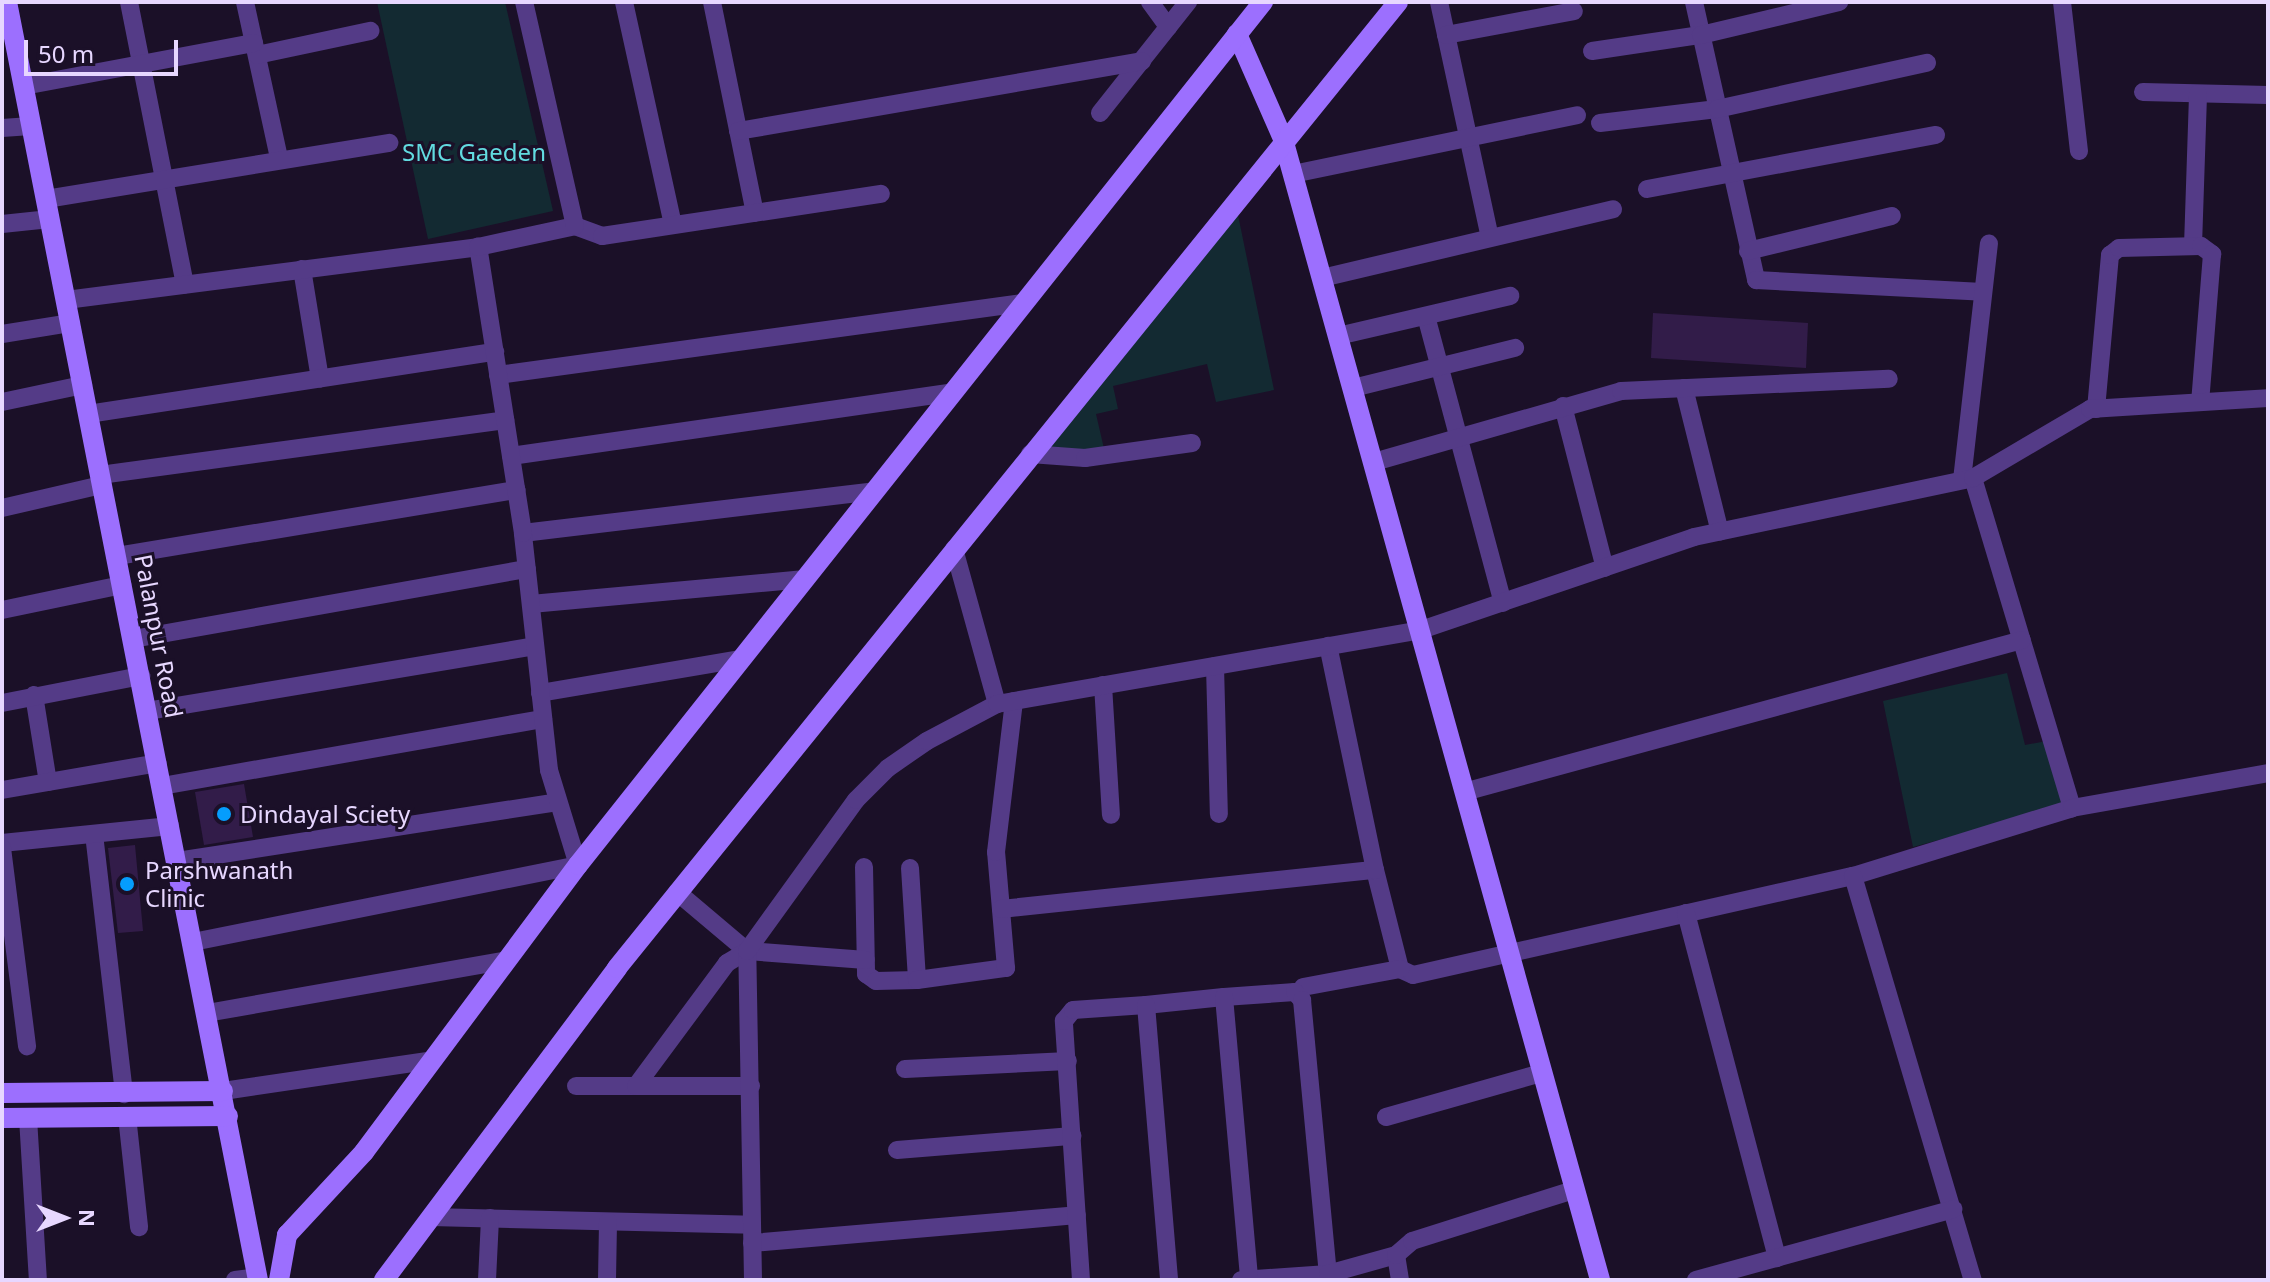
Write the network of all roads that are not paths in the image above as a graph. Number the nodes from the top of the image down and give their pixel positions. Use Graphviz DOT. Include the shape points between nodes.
graph roads {
  1 [pos="7,2"];
  2 [pos="129,2"];
  3 [pos="245,2"];
  4 [pos="524,2"];
  5 [pos="624,2"];
  6 [pos="712,2"];
  7 [pos="1150,2"];
  8 [pos="1188,2"];
  9 [pos="1263,2"];
  10 [pos="1398,2"];
  11 [pos="1439,2"];
  12 [pos="1694,2"];
  13 [pos="1839,2"];
  14 [pos="2062,2"];
  15 [pos="1574,11"];
  16 [pos="1168,27"];
  17 [pos="370,31"];
  18 [pos="1237,34"];
  19 [pos="1446,35"];
  20 [pos="1701,35"];
  21 [pos="256,49"];
  22 [pos="1592,51"];
  23 [pos="1142,61"];
  24 [pos="1927,63"];
  25 [pos="142,64"];
  26 [pos="24,86"];
  27 [pos="2143,92"];
  28 [pos="2198,94"];
  29 [pos="2268,95"];
  30 [pos="1717,109"];
  31 [pos="1100,113"];
  32 [pos="1577,115"];
  33 [pos="1600,123"];
  34 [pos="31,126"];
  35 [pos="2,128"];
  36 [pos="738,131"];
  37 [pos="1936,135"];
  38 [pos="1467,138"];
  39 [pos="1283,139"];
  40 [pos="389,143"];
  41 [pos="2079,151"];
  42 [pos="279,158"];
  43 [pos="1293,174"];
  44 [pos="1731,175"];
  45 [pos="164,178"];
  46 [pos="1647,189"];
  47 [pos="881,194"];
  48 [pos="48,209"];
  49 [pos="1613,209"];
  50 [pos="755,213"];
  51 [pos="1892,216"];
  52 [pos="2,224"];
  53 [pos="673,225"];
  54 [pos="575,226"];
  55 [pos="1490,238"];
  56 [pos="1989,244"];
  57 [pos="2193,246"];
  58 [pos="478,247"];
  59 [pos="1748,251"];
  60 [pos="302,269"];
  61 [pos="1322,278"];
  62 [pos="185,284"];
  63 [pos="1983,292"];
  64 [pos="1510,296"];
  65 [pos="66,300"];
  66 [pos="1023,303"];
  67 [pos="1426,316"];
  68 [pos="71,323"];
  69 [pos="2,334"];
  70 [pos="1338,336"];
  71 [pos="1515,348"];
  72 [pos="495,352"];
  73 [pos="1442,366"];
  74 [pos="498,375"];
  75 [pos="320,379"];
  76 [pos="1889,379"];
  77 [pos="83,385"];
  78 [pos="1353,388"];
  79 [pos="1684,388"];
  80 [pos="953,392"];
  81 [pos="2268,398"];
  82 [pos="2,402"];
  83 [pos="2200,402"];
  84 [pos="1563,406"];
  85 [pos="2096,409"];
  86 [pos="88,414"];
  87 [pos="505,420"];
  88 [pos="1457,437"];
  89 [pos="1192,443"];
  90 [pos="1030,454"];
  91 [pos="511,456"];
  92 [pos="1374,462"];
  93 [pos="1968,479"];
  94 [pos="101,480"];
  95 [pos="517,490"];
  96 [pos="874,491"];
  97 [pos="2,508"];
  98 [pos="1720,532"];
  99 [pos="523,533"];
  100 [pos="954,549"];
  101 [pos="117,556"];
  102 [pos="1605,568"];
  103 [pos="527,569"];
  104 [pos="805,579"];
  105 [pos="122,585"];
  106 [pos="1503,603"];
  107 [pos="531,604"];
  108 [pos="2,610"];
  109 [pos="1421,630"];
  110 [pos="133,639"];
  111 [pos="2022,640"];
  112 [pos="535,646"];
  113 [pos="1328,646"];
  114 [pos="741,659"];
  115 [pos="1215,666"];
  116 [pos="141,676"];
  117 [pos="1103,685"];
  118 [pos="540,693"];
  119 [pos="34,695"];
  120 [pos="1005,702"];
  121 [pos="2,703"];
  122 [pos="147,711"];
  123 [pos="543,719"];
  124 [pos="158,763"];
  125 [pos="2268,773"];
  126 [pos="48,782"];
  127 [pos="162,786"];
  128 [pos="2,790"];
  129 [pos="1464,792"];
  130 [pos="557,802"];
  131 [pos="2072,808"];
  132 [pos="1219,814"];
  133 [pos="1111,815"];
  134 [pos="170,826"];
  135 [pos="94,834"];
  136 [pos="2,845"];
  137 [pos="177,861"];
  138 [pos="578,865"];
  139 [pos="864,867"];
  140 [pos="910,868"];
  141 [pos="1375,870"];
  142 [pos="1853,876"];
  143 [pos="677,892"];
  144 [pos="1001,909"];
  145 [pos="1686,913"];
  146 [pos="193,942"];
  147 [pos="747,951"];
  148 [pos="1506,952"];
  149 [pos="507,960"];
  150 [pos="866,960"];
  151 [pos="1400,969"];
  152 [pos="917,980"];
  153 [pos="1303,987"];
  154 [pos="1224,997"];
  155 [pos="1146,1005"];
  156 [pos="207,1013"];
  157 [pos="27,1046"];
  158 [pos="433,1060"];
  159 [pos="1068,1061"];
  160 [pos="905,1069"];
  161 [pos="1541,1073"];
  162 [pos="576,1086"];
  163 [pos="636,1086"];
  164 [pos="751,1086"];
  165 [pos="223,1091"];
  166 [pos="2,1093"];
  167 [pos="124,1094"];
  168 [pos="127,1116"];
  169 [pos="228,1116"];
  170 [pos="1386,1117"];
  171 [pos="2,1118"];
  172 [pos="28,1118"];
  173 [pos="1072,1136"];
  174 [pos="897,1150"];
  175 [pos="1574,1190"];
  176 [pos="1953,1209"];
  177 [pos="1077,1215"];
  178 [pos="431,1217"];
  179 [pos="490,1218"];
  180 [pos="608,1222"];
  181 [pos="139,1227"];
  182 [pos="752,1234"];
  183 [pos="1396,1255"];
  184 [pos="1777,1258"];
  185 [pos="1328,1274"];
  186 [pos="258,1278"];
  187 [pos="1249,1279"];
  188 [pos="38,1280"];
  189 [pos="235,1280"];
  190 [pos="279,1280"];
  191 [pos="384,1280"];
  192 [pos="487,1280"];
  193 [pos="607,1280"];
  194 [pos="753,1280"];
  195 [pos="1081,1280"];
  196 [pos="1169,1280"];
  197 [pos="1241,1280"];
  198 [pos="1400,1280"];
  199 [pos="1600,1280"];
  200 [pos="1696,1280"];
  201 [pos="1973,1280"];
  1 -- 26 [label="street, Palanpur Road"];
  2 -- 25 [label="street"];
  3 -- 21 [label="street"];
  4 -- 54 [label="street"];
  5 -- 53 [label="street"];
  6 -- 36 [label="street"];
  7 -- 16 [label="street"];
  8 -- 16 [label="street"];
  9 -- 18 [label="street"];
  10 -- 39 [label="street"];
  11 -- 19 [label="street"];
  12 -- 20 [label="street"];
  13 -- 20 [label="street"];
  14 -- 41 [label="street"];
  15 -- 19 [label="street"];
  16 -- 23 [label="street"];
  17 -- 21 [label="street"];
  18 -- 39 [label="street"];
  18 -- 66 [label="street"];
  19 -- 38 [label="street"];
  20 -- 22 [label="street"];
  20 -- 30 [label="street"];
  21 -- 25 [label="street"];
  21 -- 42 [label="street"];
  23 -- 31 [label="street"];
  23 -- 36 [label="street"];
  24 -- 30 [label="street"];
  25 -- 26 [label="street"];
  25 -- 45 [label="street"];
  26 -- 34 [label="street, Palanpur Road"];
  27 -- 28 [label="street"];
  28 -- 29 [label="street"];
  28 -- 57 [label="street"];
  30 -- 33 [label="street"];
  30 -- 44 [label="street"];
  32 -- 38 [label="street"];
  34 -- 35 [label="street"];
  34 -- 48 [label="street, Palanpur Road"];
  36 -- 50 [label="street"];
  37 -- 44 [label="street"];
  38 -- 43 [label="street"];
  38 -- 55 [label="street"];
  39 -- 43 [label="street"];
  39 -- 90 [label="street"];
  40 -- 42 [label="street"];
  42 -- 45 [label="street"];
  43 -- 61 [label="street"];
  44 -- 46 [label="street"];
  44 -- 59 [label="street"];
  45 -- 48 [label="street"];
  45 -- 62 [label="street"];
  47 -- 50 [label="street"];
  48 -- 52 [label="street"];
  48 -- 65 [label="street, Palanpur Road"];
  49 -- 55 [label="street"];
  50 -- 53 [label="street"];
  51 -- 59 [label="street"];
  53 -- 54 [label="street" via="602,236"];
  54 -- 58 [label="street"];
  55 -- 61 [label="street"];
  56 -- 63 [label="street"];
  57 -- 83 [label="street" via="2212,254"];
  57 -- 85 [label="street" via="2119,248 2110,255"];
  58 -- 60 [label="street"];
  58 -- 72 [label="street"];
  59 -- 63 [label="street" via="1753,275 1760,282"];
  60 -- 62 [label="street"];
  60 -- 75 [label="street"];
  61 -- 70 [label="street"];
  62 -- 65 [label="street"];
  63 -- 93 [label="street"];
  64 -- 67 [label="street"];
  65 -- 68 [label="street, Palanpur Road"];
  66 -- 74 [label="street"];
  66 -- 80 [label="street"];
  67 -- 70 [label="street"];
  67 -- 73 [label="street"];
  68 -- 69 [label="street"];
  68 -- 77 [label="street, Palanpur Road"];
  70 -- 78 [label="street"];
  71 -- 73 [label="street"];
  72 -- 74 [label="street"];
  72 -- 75 [label="street"];
  73 -- 78 [label="street"];
  73 -- 88 [label="street"];
  74 -- 87 [label="street"];
  75 -- 86 [label="street"];
  76 -- 79 [label="street"];
  77 -- 82 [label="street"];
  77 -- 86 [label="street, Palanpur Road"];
  78 -- 92 [label="street"];
  79 -- 84 [label="street" via="1621,391"];
  79 -- 98 [label="street"];
  80 -- 91 [label="street"];
  80 -- 96 [label="street"];
  81 -- 83 [label="street"];
  83 -- 85 [label="street"];
  84 -- 88 [label="street"];
  84 -- 102 [label="street"];
  85 -- 93 [label="street"];
  86 -- 94 [label="street, Palanpur Road"];
  87 -- 91 [label="street"];
  87 -- 94 [label="street"];
  88 -- 92 [label="street"];
  88 -- 106 [label="street"];
  89 -- 90 [label="street" via="1085,458"];
  90 -- 100 [label="street"];
  91 -- 95 [label="street"];
  92 -- 109 [label="street"];
  93 -- 98 [label="street"];
  93 -- 111 [label="street"];
  94 -- 97 [label="street"];
  94 -- 101 [label="street, Palanpur Road"];
  95 -- 99 [label="street"];
  95 -- 101 [label="street"];
  96 -- 99 [label="street"];
  96 -- 104 [label="street"];
  98 -- 102 [label="street"];
  99 -- 103 [label="street"];
  100 -- 120 [label="street"];
  100 -- 143 [label="street"];
  101 -- 105 [label="street, Palanpur Road"];
  102 -- 106 [label="street"];
  103 -- 107 [label="street"];
  103 -- 110 [label="street"];
  104 -- 107 [label="street"];
  104 -- 114 [label="street"];
  105 -- 108 [label="street"];
  105 -- 110 [label="street, Palanpur Road"];
  106 -- 109 [label="street"];
  107 -- 112 [label="street"];
  109 -- 113 [label="street"];
  109 -- 129 [label="street"];
  110 -- 116 [label="street, Palanpur Road"];
  111 -- 129 [label="street"];
  111 -- 131 [label="street"];
  112 -- 118 [label="street"];
  112 -- 122 [label="street"];
  113 -- 115 [label="street"];
  113 -- 141 [label="street"];
  114 -- 118 [label="street"];
  114 -- 138 [label="street"];
  115 -- 117 [label="street"];
  115 -- 132 [label="street"];
  116 -- 119 [label="street"];
  116 -- 122 [label="street, Palanpur Road"];
  117 -- 120 [label="street"];
  117 -- 133 [label="street"];
  118 -- 123 [label="street"];
  119 -- 121 [label="street"];
  119 -- 126 [label="street"];
  120 -- 144 [label="street" via="996,852"];
  120 -- 147 [label="street" via="888,768 856,800"];
  122 -- 124 [label="street, Palanpur Road"];
  123 -- 127 [label="street"];
  123 -- 130 [label="street"];
  124 -- 126 [label="street"];
  124 -- 127 [label="street, Palanpur Road"];
  125 -- 131 [label="street"];
  126 -- 128 [label="street"];
  127 -- 134 [label="street, Palanpur Road"];
  129 -- 148 [label="street"];
  130 -- 137 [label="street"];
  130 -- 138 [label="street"];
  131 -- 142 [label="street"];
  134 -- 135 [label="street"];
  134 -- 137 [label="street, Palanpur Road"];
  135 -- 136 [label="street"];
  135 -- 167 [label="street"];
  136 -- 157 [label="street"];
  137 -- 146 [label="street, Palanpur Road"];
  138 -- 146 [label="street"];
  138 -- 149 [label="street"];
  139 -- 150 [label="street"];
  140 -- 152 [label="street"];
  141 -- 144 [label="street"];
  141 -- 151 [label="street"];
  142 -- 145 [label="street"];
  142 -- 176 [label="street"];
  143 -- 147 [label="street"];
  143 -- 178 [label="street"];
  144 -- 152 [label="street" via="1006,968"];
  145 -- 148 [label="street"];
  145 -- 184 [label="street"];
  146 -- 156 [label="street, Palanpur Road"];
  147 -- 150 [label="street"];
  147 -- 163 [label="street" via="727,963"];
  147 -- 164 [label="street"];
  148 -- 151 [label="street" via="1413,975"];
  148 -- 161 [label="street"];
  149 -- 156 [label="street"];
  149 -- 158 [label="street"];
  150 -- 152 [label="street" via="869,979"];
  151 -- 153 [label="street"];
  154 -- 155 [label="street"];
  154 -- 185 [label="street" via="1295,992 1302,1000"];
  154 -- 187 [label="street"];
  155 -- 159 [label="street" via="1066,1015"];
  155 -- 196 [label="street"];
  156 -- 165 [label="street, Palanpur Road"];
  158 -- 165 [label="street"];
  158 -- 190 [label="street" via="364,1152 287,1235"];
  159 -- 160 [label="street"];
  159 -- 173 [label="street"];
  161 -- 170 [label="street"];
  161 -- 175 [label="street"];
  162 -- 163 [label="street"];
  163 -- 164 [label="street"];
  164 -- 182 [label="street"];
  165 -- 167 [label="street"];
  165 -- 169 [label="street, Palanpur Road"];
  166 -- 167 [label="street"];
  168 -- 169 [label="street"];
  168 -- 172 [label="street"];
  168 -- 181 [label="street"];
  169 -- 186 [label="street, Palanpur Road"];
  171 -- 172 [label="street"];
  172 -- 188 [label="street"];
  173 -- 174 [label="street"];
  173 -- 177 [label="street"];
  175 -- 183 [label="street" via="1412,1241"];
  175 -- 199 [label="street"];
  176 -- 184 [label="street"];
  176 -- 201 [label="street"];
  177 -- 182 [label="street"];
  177 -- 195 [label="street"];
  178 -- 179 [label="street"];
  178 -- 191 [label="street"];
  179 -- 180 [label="street"];
  179 -- 192 [label="street"];
  180 -- 182 [label="street"];
  180 -- 193 [label="street"];
  182 -- 194 [label="street"];
  183 -- 185 [label="street"];
  183 -- 198 [label="street"];
  184 -- 200 [label="street"];
  185 -- 187 [label="street"];
  186 -- 189 [label="street"];
  187 -- 197 [label="street"];
}
